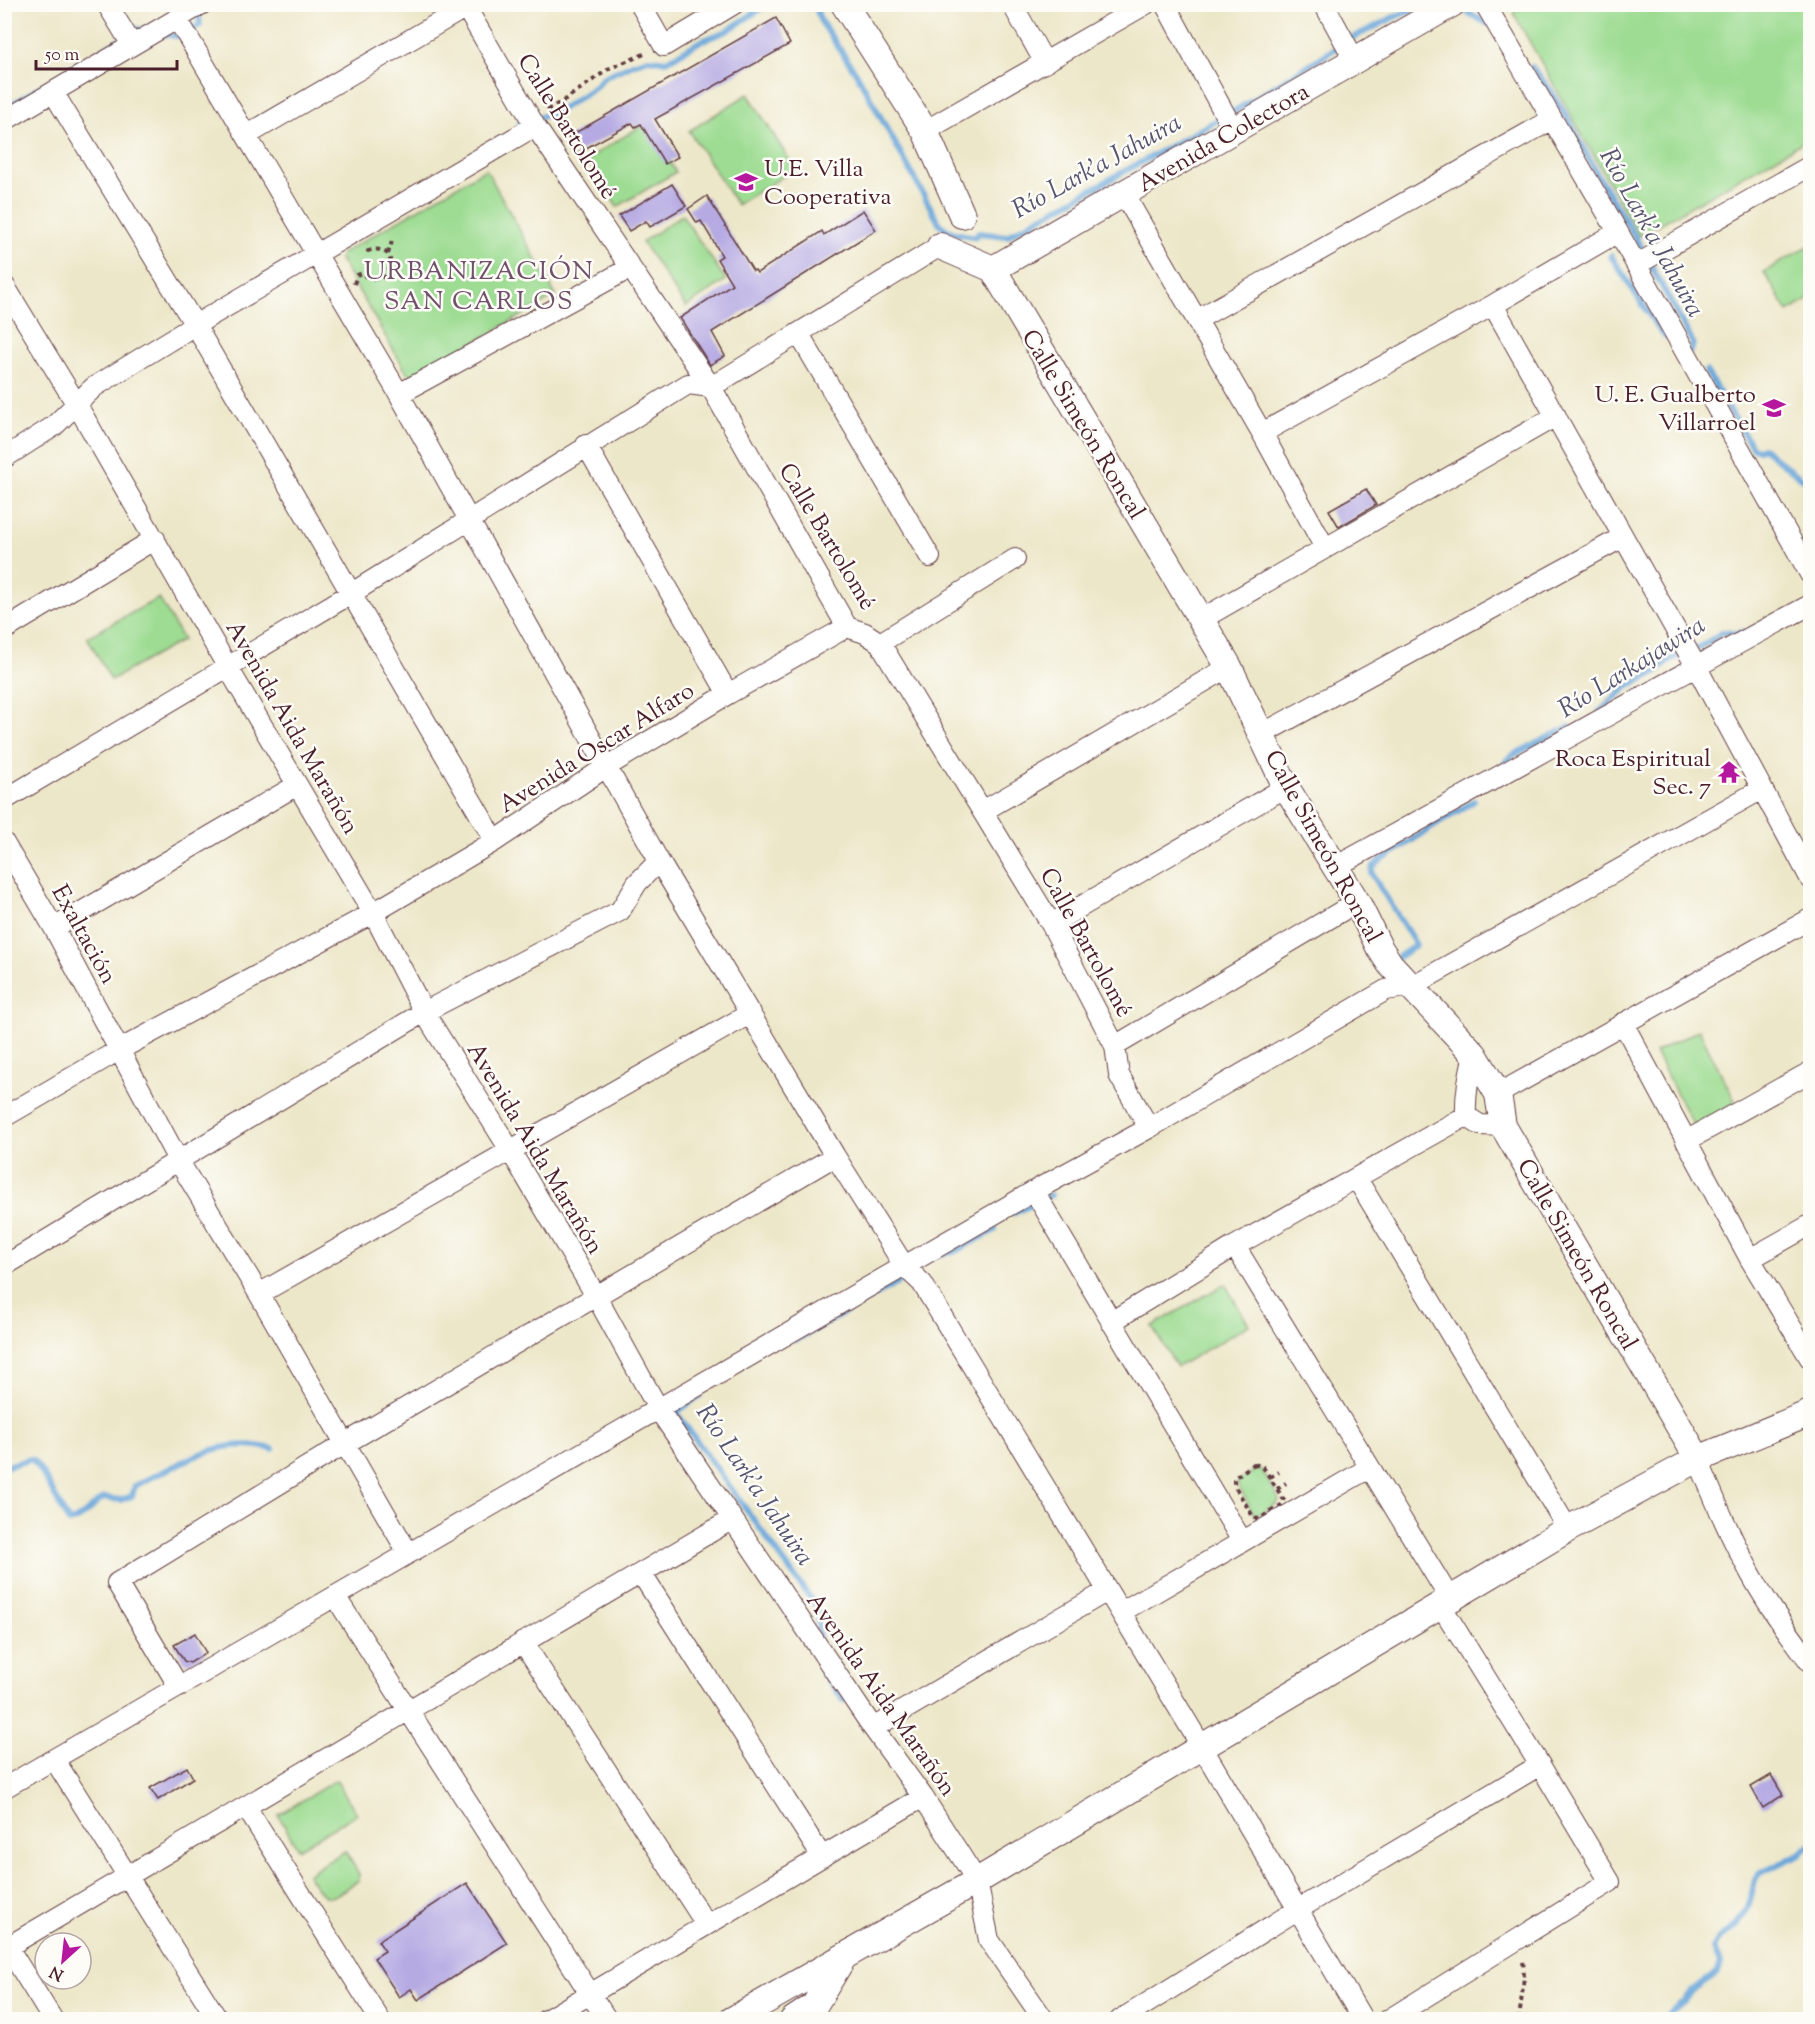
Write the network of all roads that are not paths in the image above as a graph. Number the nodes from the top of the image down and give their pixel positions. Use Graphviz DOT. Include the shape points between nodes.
graph roads {
  1 [pos="107,4"];
  2 [pos="202,4"];
  3 [pos="640,4"];
  4 [pos="734,4"];
  5 [pos="844,4"];
  6 [pos="1012,4"];
  7 [pos="1146,4"];
  8 [pos="1165,4"];
  9 [pos="1324,4"];
  10 [pos="1452,4"];
  11 [pos="1485,4"];
  12 [pos="465,6"];
  13 [pos="178,20"];
  14 [pos="132,45"];
  15 [pos="1355,61"];
  16 [pos="1045,63"];
  17 [pos="53,92"];
  18 [pos="530,118"];
  19 [pos="1551,120"];
  20 [pos="4,121"];
  21 [pos="925,131"];
  22 [pos="1234,131"];
  23 [pos="247,135"];
  24 [pos="1810,166"];
  25 [pos="1124,194"];
  26 [pos="962,215"];
  27 [pos="1618,232"];
  28 [pos="940,246"];
  29 [pos="317,253"];
  30 [pos="1636,265"];
  31 [pos="630,268"];
  32 [pos="993,269"];
  33 [pos="6,293"];
  34 [pos="1493,304"];
  35 [pos="1198,319"];
  36 [pos="195,325"];
  37 [pos="799,334"];
  38 [pos="711,387"];
  39 [pos="399,394"];
  40 [pos="77,405"];
  41 [pos="1556,416"];
  42 [pos="1262,433"];
  43 [pos="586,445"];
  44 [pos="4,458"];
  45 [pos="470,520"];
  46 [pos="1623,537"];
  47 [pos="155,539"];
  48 [pos="1325,548"];
  49 [pos="930,557"];
  50 [pos="1016,559"];
  51 [pos="1810,574"];
  52 [pos="352,593"];
  53 [pos="1810,605"];
  54 [pos="1200,620"];
  55 [pos="847,627"];
  56 [pos="4,630"];
  57 [pos="880,643"];
  58 [pos="227,666"];
  59 [pos="1696,666"];
  60 [pos="1229,667"];
  61 [pos="728,694"];
  62 [pos="1262,734"];
  63 [pos="606,767"];
  64 [pos="297,784"];
  65 [pos="1286,787"];
  66 [pos="1762,789"];
  67 [pos="4,800"];
  68 [pos="982,811"];
  69 [pos="495,841"];
  70 [pos="4,843"];
  71 [pos="659,861"];
  72 [pos="1335,867"];
  73 [pos="1810,878"];
  74 [pos="1357,902"];
  75 [pos="373,913"];
  76 [pos="1810,919"];
  77 [pos="1051,924"];
  78 [pos="54,928"];
  79 [pos="1412,986"];
  80 [pos="424,1012"];
  81 [pos="751,1013"];
  82 [pos="1623,1023"];
  83 [pos="1115,1046"];
  84 [pos="119,1050"];
  85 [pos="1474,1054"];
  86 [pos="1810,1072"];
  87 [pos="1498,1094"];
  88 [pos="1466,1116"];
  89 [pos="4,1117"];
  90 [pos="1503,1126"];
  91 [pos="1149,1128"];
  92 [pos="1686,1141"];
  93 [pos="510,1150"];
  94 [pos="835,1156"];
  95 [pos="178,1160"];
  96 [pos="1356,1179"];
  97 [pos="1034,1191"];
  98 [pos="1810,1225"];
  99 [pos="1235,1246"];
  100 [pos="1750,1259"];
  101 [pos="4,1266"];
  102 [pos="905,1267"];
  103 [pos="259,1294"];
  104 [pos="596,1296"];
  105 [pos="1111,1322"];
  106 [pos="1810,1359"];
  107 [pos="659,1410"];
  108 [pos="1810,1413"];
  109 [pos="346,1443"];
  110 [pos="1698,1460"];
  111 [pos="1369,1468"];
  112 [pos="732,1520"];
  113 [pos="1568,1529"];
  114 [pos="1242,1541"];
  115 [pos="408,1553"];
  116 [pos="641,1573"];
  117 [pos="1107,1591"];
  118 [pos="335,1596"];
  119 [pos="1445,1602"];
  120 [pos="1121,1612"];
  121 [pos="523,1642"];
  122 [pos="1810,1662"];
  123 [pos="179,1687"];
  124 [pos="408,1710"];
  125 [pos="873,1728"];
  126 [pos="1202,1747"];
  127 [pos="54,1759"];
  128 [pos="1540,1765"];
  129 [pos="4,1788"];
  130 [pos="923,1797"];
  131 [pos="246,1807"];
  132 [pos="822,1857"];
  133 [pos="127,1876"];
  134 [pos="977,1881"];
  135 [pos="1297,1910"];
  136 [pos="706,1924"];
  137 [pos="6,1946"];
  138 [pos="844,1956"];
  139 [pos="589,1994"];
  140 [pos="53,2019"];
  141 [pos="218,2019"];
  142 [pos="380,2019"];
  143 [pos="546,2019"];
  144 [pos="607,2019"];
  145 [pos="732,2019"];
  146 [pos="793,2019"];
  147 [pos="1044,2019"];
  148 [pos="1120,2019"];
  149 [pos="1363,2019"];
  150 [pos="1388,2019"];
  1 -- 14 [label="street"];
  2 -- 13 [label="street"];
  3 -- 4 [label="street" via="664,46"];
  5 -- 21 [label="street"];
  6 -- 16 [label="street"];
  7 -- 16 [label="street"];
  8 -- 22 [label="street"];
  9 -- 15 [label="street"];
  10 -- 15 [label="street, Avenida Colectora"];
  11 -- 19 [label="street"];
  12 -- 18 [label="street, Calle Bartolomé"];
  12 -- 23 [label="street"];
  13 -- 14 [label="street"];
  13 -- 23 [label="street"];
  14 -- 17 [label="street"];
  15 -- 22 [label="street, Avenida Colectora"];
  16 -- 21 [label="street"];
  17 -- 20 [label="street"];
  17 -- 36 [label="street"];
  18 -- 29 [label="street"];
  18 -- 31 [label="street, Calle Bartolomé"];
  19 -- 27 [label="street"];
  19 -- 35 [label="street"];
  21 -- 26 [label="street"];
  22 -- 25 [label="street, Avenida Colectora"];
  23 -- 29 [label="street"];
  24 -- 30 [label="street"];
  25 -- 32 [label="street, Avenida Colectora"];
  25 -- 35 [label="street"];
  27 -- 30 [label="street"];
  27 -- 34 [label="street"];
  28 -- 32 [label="street"];
  28 -- 37 [label="street"];
  29 -- 36 [label="street"];
  29 -- 39 [label="street"];
  30 -- 51 [label="street"];
  31 -- 38 [label="street, Calle Bartolomé"];
  31 -- 39 [label="street"];
  32 -- 54 [label="street, Calle Simeón Roncal"];
  33 -- 40 [label="street, Avenida Aida Marañón"];
  34 -- 41 [label="street"];
  34 -- 42 [label="street"];
  35 -- 42 [label="street"];
  36 -- 40 [label="street" via="94,387"];
  36 -- 52 [label="street"];
  37 -- 38 [label="street"];
  37 -- 49 [label="street"];
  38 -- 43 [label="street" via="688,384"];
  38 -- 55 [label="street, Calle Bartolomé"];
  39 -- 45 [label="street"];
  40 -- 44 [label="street" via="54,426"];
  40 -- 47 [label="street, Avenida Aida Marañón"];
  41 -- 46 [label="street"];
  41 -- 48 [label="street"];
  42 -- 48 [label="street"];
  43 -- 45 [label="street"];
  43 -- 61 [label="street"];
  45 -- 52 [label="street"];
  45 -- 63 [label="street"];
  46 -- 59 [label="street"];
  46 -- 62 [label="street"];
  47 -- 56 [label="street"];
  47 -- 58 [label="street, Avenida Aida Marañón"];
  48 -- 54 [label="street"];
  50 -- 57 [label="street"];
  52 -- 58 [label="street"];
  52 -- 69 [label="street"];
  53 -- 59 [label="street"];
  54 -- 60 [label="street, Calle Simeón Roncal"];
  55 -- 57 [label="street, Calle Bartolomé"];
  55 -- 61 [label="street, Avenida Oscar Alfaro"];
  57 -- 68 [label="street, Calle Bartolomé"];
  58 -- 64 [label="street, Avenida Aida Marañón"];
  58 -- 67 [label="street"];
  59 -- 66 [label="street"];
  59 -- 72 [label="street"];
  60 -- 62 [label="street, Calle Simeón Roncal"];
  60 -- 68 [label="street"];
  61 -- 63 [label="street, Avenida Oscar Alfaro"];
  62 -- 65 [label="street, Calle Simeón Roncal"];
  63 -- 69 [label="street, Avenida Oscar Alfaro"];
  63 -- 71 [label="street"];
  64 -- 75 [label="street, Avenida Aida Marañón"];
  64 -- 78 [label="street"];
  65 -- 72 [label="street, Calle Simeón Roncal"];
  65 -- 77 [label="street"];
  66 -- 73 [label="street"];
  66 -- 79 [label="street"];
  68 -- 77 [label="street, Calle Bartolomé"];
  69 -- 75 [label="street, Avenida Oscar Alfaro"];
  70 -- 78 [label="street, Exaltación"];
  71 -- 80 [label="street" via="637,883 620,911"];
  71 -- 81 [label="street"];
  72 -- 74 [label="street, Calle Simeón Roncal"];
  74 -- 79 [label="street, Calle Simeón Roncal" via="1390,964"];
  74 -- 83 [label="street"];
  75 -- 80 [label="street, Avenida Aida Marañón"];
  75 -- 84 [label="street, Avenida Oscar Alfaro"];
  76 -- 82 [label="street"];
  77 -- 83 [label="street, Calle Bartolomé"];
  78 -- 84 [label="street, Exaltación"];
  79 -- 85 [label="street, Calle Simeón Roncal"];
  79 -- 91 [label="street" via="1386,990"];
  80 -- 93 [label="street, Avenida Aida Marañón"];
  80 -- 95 [label="street"];
  81 -- 93 [label="street"];
  81 -- 94 [label="street"];
  82 -- 87 [label="street"];
  82 -- 92 [label="street"];
  83 -- 91 [label="street, Calle Bartolomé" via="1119,1075"];
  84 -- 89 [label="street, Avenida Oscar Alfaro"];
  84 -- 95 [label="street, Exaltación"];
  85 -- 87 [label="street, Calle Simeón Roncal"];
  85 -- 88 [label="street" via="1467,1082"];
  86 -- 92 [label="street"];
  87 -- 90 [label="street, Calle Simeón Roncal"];
  88 -- 90 [label="street" via="1480,1125"];
  88 -- 96 [label="street"];
  90 -- 110 [label="street, Calle Simeón Roncal"];
  91 -- 97 [label="street"];
  92 -- 100 [label="street"];
  93 -- 103 [label="street"];
  93 -- 104 [label="street, Avenida Aida Marañón"];
  94 -- 102 [label="street"];
  94 -- 104 [label="street"];
  95 -- 101 [label="street"];
  95 -- 103 [label="street, Exaltación"];
  96 -- 99 [label="street"];
  96 -- 113 [label="street"];
  97 -- 102 [label="street"];
  97 -- 105 [label="street"];
  98 -- 100 [label="street"];
  99 -- 105 [label="street"];
  99 -- 111 [label="street"];
  100 -- 106 [label="street"];
  102 -- 107 [label="street"];
  102 -- 117 [label="street" via="922,1283"];
  103 -- 109 [label="street, Exaltación"];
  104 -- 107 [label="street, Avenida Aida Marañón"];
  104 -- 109 [label="street"];
  105 -- 114 [label="street"];
  107 -- 112 [label="street, Avenida Aida Marañón"];
  107 -- 115 [label="street"];
  108 -- 110 [label="street"];
  109 -- 115 [label="street, Exaltación"];
  109 -- 123 [label="street" via="117,1583"];
  110 -- 113 [label="street"];
  110 -- 122 [label="street" via="1745,1563"];
  111 -- 114 [label="street"];
  111 -- 119 [label="street"];
  112 -- 116 [label="street"];
  112 -- 125 [label="street, Avenida Aida Marañón"];
  113 -- 119 [label="street"];
  114 -- 120 [label="street"];
  115 -- 118 [label="street"];
  116 -- 121 [label="street"];
  116 -- 132 [label="street"];
  117 -- 120 [label="street"];
  117 -- 125 [label="street"];
  118 -- 123 [label="street"];
  118 -- 124 [label="street"];
  119 -- 126 [label="street"];
  119 -- 128 [label="street"];
  120 -- 126 [label="street"];
  121 -- 124 [label="street"];
  121 -- 136 [label="street"];
  123 -- 127 [label="street"];
  124 -- 131 [label="street"];
  124 -- 139 [label="street"];
  125 -- 130 [label="street, Avenida Aida Marañón"];
  126 -- 134 [label="street"];
  126 -- 135 [label="street"];
  127 -- 129 [label="street"];
  127 -- 133 [label="street"];
  128 -- 135 [label="street"];
  128 -- 150 [label="street" via="1610,1882"];
  130 -- 132 [label="street"];
  130 -- 134 [label="street, Avenida Aida Marañón"];
  131 -- 133 [label="street"];
  131 -- 142 [label="street"];
  132 -- 136 [label="street"];
  133 -- 137 [label="street"];
  133 -- 141 [label="street"];
  134 -- 138 [label="street"];
  134 -- 147 [label="street, Avenida Aida Marañón" via="989,1940"];
  135 -- 148 [label="street"];
  135 -- 149 [label="street"];
  136 -- 139 [label="street"];
  137 -- 140 [label="street"];
  138 -- 145 [label="street"];
  138 -- 146 [label="street" via="814,2006"];
  139 -- 143 [label="street"];
  139 -- 144 [label="street"];
}
